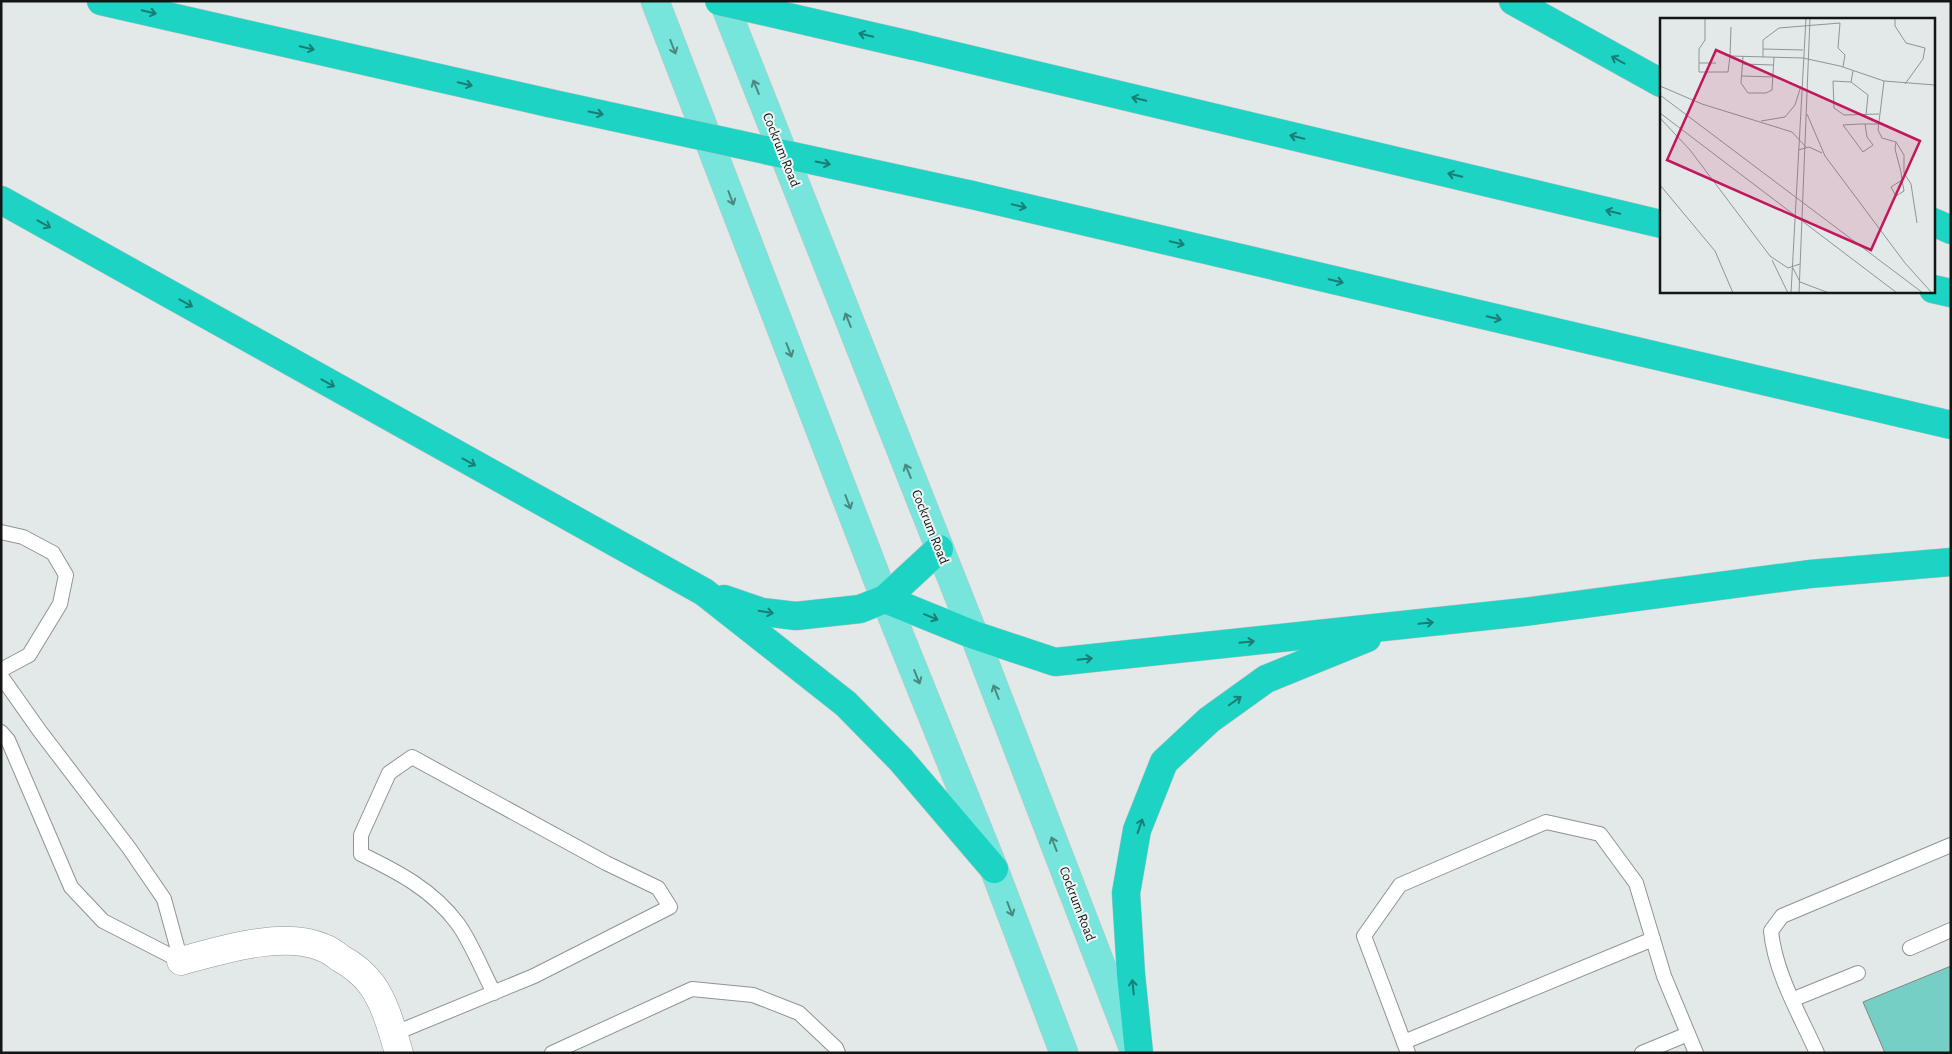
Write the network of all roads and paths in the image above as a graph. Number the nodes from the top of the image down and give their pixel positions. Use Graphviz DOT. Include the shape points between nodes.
graph roads {
  1 [pos="101,1"];
  2 [pos="655,1"];
  3 [pos="721,1"];
  4 [pos="1513,1"];
  5 [pos="1660,82"];
  6 [pos="1,200"];
  7 [pos="1934,222"];
  8 [pos="1660,224"];
  9 [pos="1951,230"];
  10 [pos="1934,289"];
  11 [pos="1951,293"];
  12 [pos="1951,425"];
  13 [pos="1,532"];
  14 [pos="939,549"];
  15 [pos="1951,562"];
  16 [pos="704,592"];
  17 [pos="885,599"];
  18 [pos="1395,626"];
  19 [pos="974,635"];
  20 [pos="1,670"];
  21 [pos="1,676"];
  22 [pos="1,732"];
  23 [pos="1951,845"];
  24 [pos="994,869"];
  25 [pos="1951,930"];
  26 [pos="1653,940"];
  27 [pos="1910,948"];
  28 [pos="181,961"];
  29 [pos="1858,972"];
  30 [pos="494,993"];
  31 [pos="1794,999"];
  32 [pos="1688,1034"];
  33 [pos="396,1043"];
  34 [pos="1406,1047"];
  35 [pos="552,1053"];
  36 [pos="838,1053"];
  37 [pos="1064,1053"];
  38 [pos="1135,1053"];
  39 [pos="1139,1053"];
  40 [pos="1642,1053"];
  41 [pos="1696,1053"];
  42 [pos="1817,1053"];
  1 -- 12 [label="highway, one-way, bridge" via="972,195"];
  2 -- 17 [label="main road, one-way"];
  8 -- 3 [label="highway, one-way, bridge"];
  14 -- 3 [label="main road, Cockrum Road, one-way"];
  5 -- 4 [label="highway, one-way"];
  6 -- 16 [label="highway, one-way"];
  7 -- 9 [label="highway"];
  10 -- 11 [label="highway"];
  13 -- 20 [label="lane" via="23,536 52,553 66,575 60,604 29,655"];
  14 -- 17 [label="highway"];
  14 -- 19 [label="main road, Cockrum Road"];
  18 -- 15 [label="highway, one-way" via="1810,574"];
  16 -- 17 [label="highway, one-way" via="762,612 796,616 860,609"];
  16 -- 24 [label="highway" via="846,704 901,760"];
  17 -- 19 [label="highway, one-way"];
  17 -- 24 [label="main road, one-way"];
  19 -- 18 [label="highway, one-way" via="1055,662"];
  39 -- 18 [label="highway, one-way" via="1126,893 1138,830 1164,762 1209,720 1266,679"];
  38 -- 19 [label="main road, Cockrum Road, one-way"];
  21 -- 28 [label="lane" via="164,899"];
  22 -- 28 [label="lane" via="12,748 71,887 103,921"];
  23 -- 31 [label="lane" via="1782,916 1771,932 1773,948"];
  24 -- 37 [label="main road, one-way"];
  25 -- 27 [label="lane"];
  26 -- 32 [label="lane"];
  26 -- 34 [label="lane"];
  26 -- 34 [label="lane" via="1636,883 1600,834 1546,822 1400,885 1364,936"];
  28 -- 33 [label="street" via="245,944 279,941 311,943 325,948 355,966 372,986"];
  29 -- 31 [label="lane"];
  30 -- 30 [label="lane" via="670,907 658,888 606,864 412,757 389,773 361,835 361,854 403,874 431,894 458,924"];
  30 -- 33 [label="lane"];
  31 -- 42 [label="lane"];
  32 -- 40 [label="lane"];
  32 -- 41 [label="lane"];
  35 -- 36 [label="lane" via="692,989 753,995 799,1013"];
}
